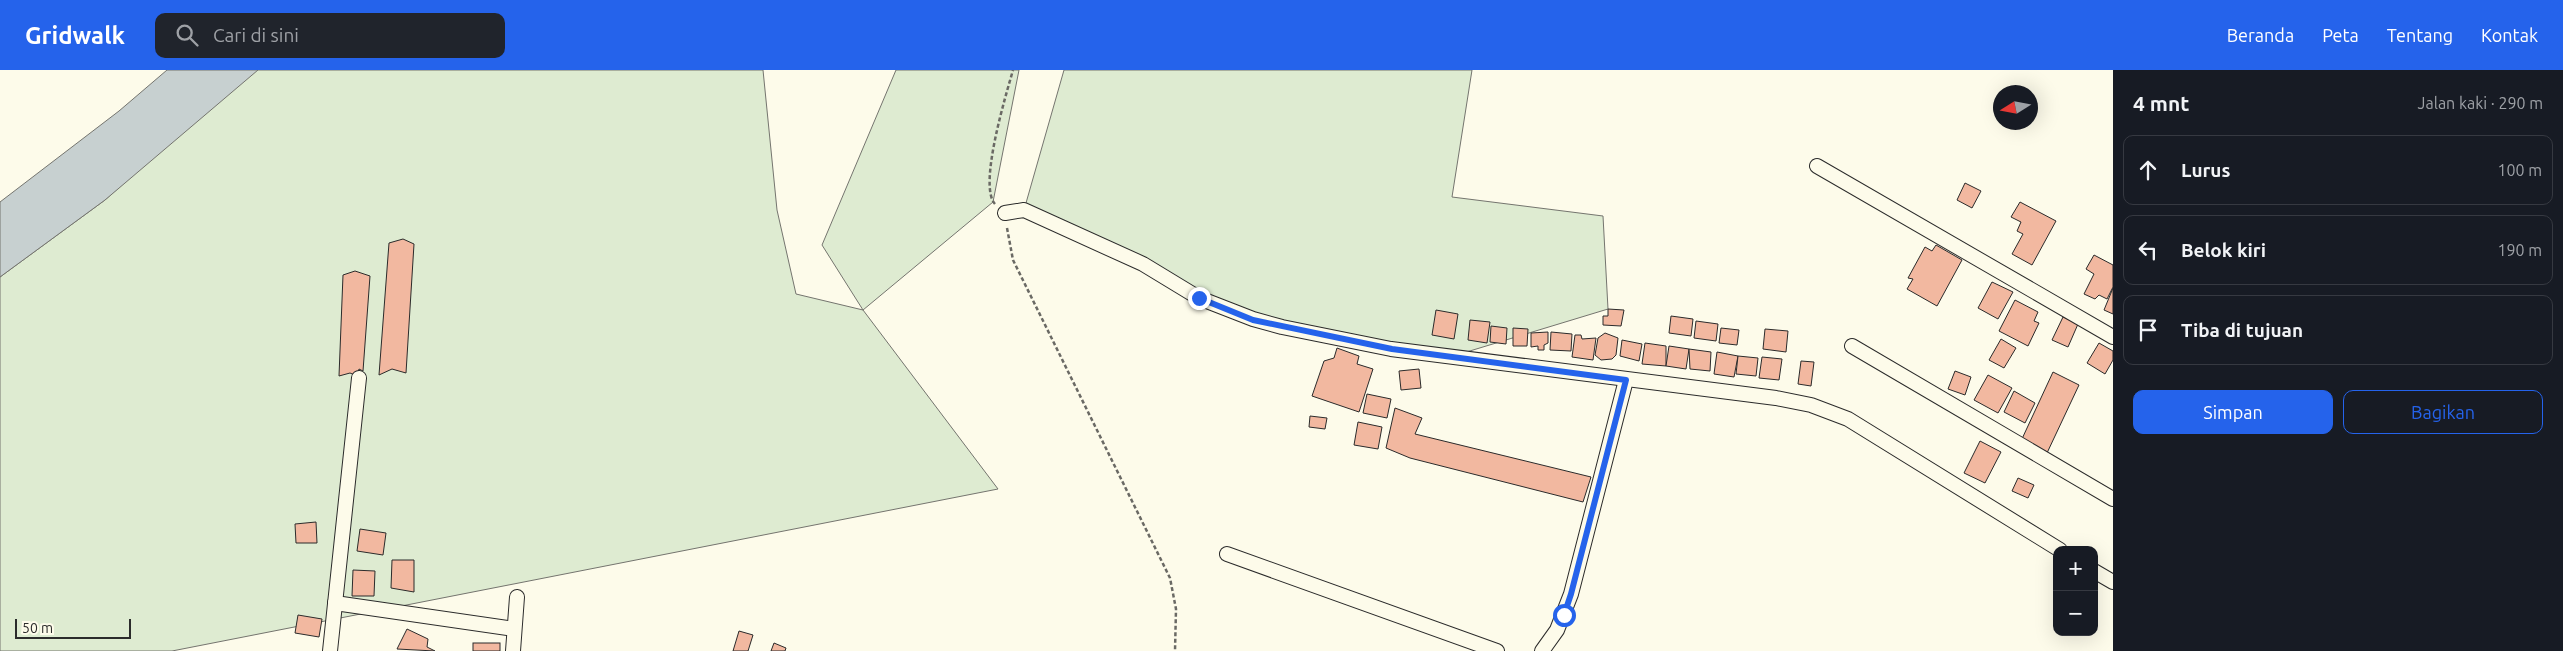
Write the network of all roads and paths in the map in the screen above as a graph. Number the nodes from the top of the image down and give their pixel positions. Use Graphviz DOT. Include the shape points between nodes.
graph roads {
  1 [pos="1013,70"];
  2 [pos="1817,166"];
  3 [pos="1005,214"];
  4 [pos="2113,337"];
  5 [pos="1852,346"];
  6 [pos="359,378"];
  7 [pos="1626,380"];
  8 [pos="2113,499"];
  9 [pos="2054,546"];
  10 [pos="1227,554"];
  11 [pos="2098,573"];
  12 [pos="2113,582"];
  13 [pos="516,597"];
  14 [pos="335,603"];
  15 [pos="514,629"];
  16 [pos="330,651"];
  17 [pos="512,651"];
  18 [pos="1176,651"];
  19 [pos="1497,651"];
  20 [pos="1542,651"];
  1 -- 3 [label="path" via="989,182 990,198"];
  2 -- 4 [label="street"];
  3 -- 7 [label="street" via="1024,210 1144,264 1199,298 1253,320 1392,349"];
  3 -- 18 [label="path" via="1013,260 1170,578 1176,609"];
  5 -- 8 [label="street"];
  6 -- 14 [label="street"];
  7 -- 9 [label="street" via="1776,398 1830,411"];
  7 -- 20 [label="street" via="1571,594 1557,630"];
  10 -- 19 [label="street"];
  11 -- 12 [label="street"];
  13 -- 15 [label="street"];
  14 -- 15 [label="street"];
  14 -- 16 [label="street"];
  15 -- 17 [label="street"];
}
